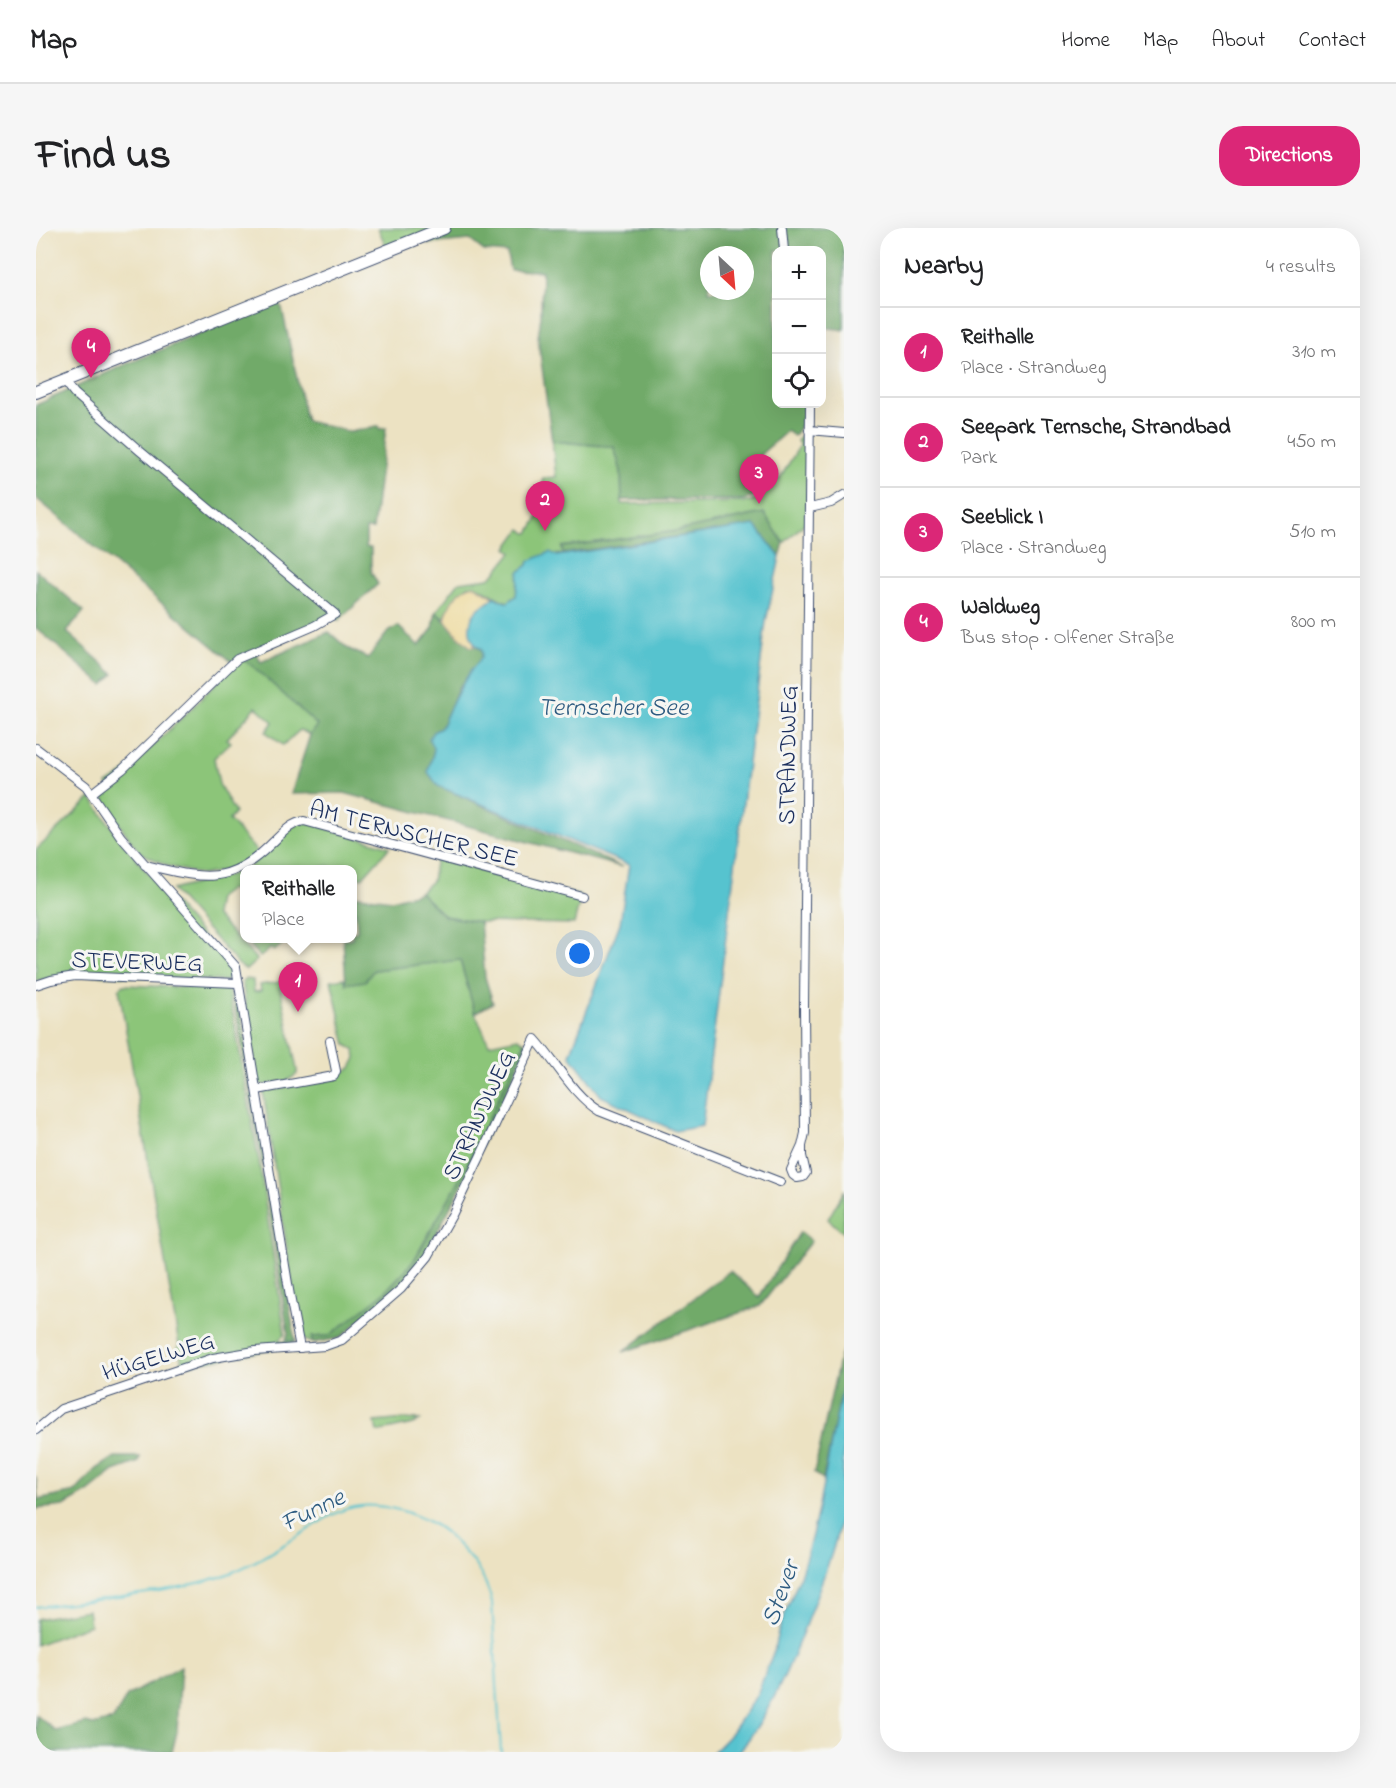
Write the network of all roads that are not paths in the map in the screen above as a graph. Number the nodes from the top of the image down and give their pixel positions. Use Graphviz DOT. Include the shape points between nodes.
graph roads {
  1 [pos="444,228"];
  2 [pos="782,228"];
  3 [pos="784,246"];
  4 [pos="64,380"];
  5 [pos="36,392"];
  6 [pos="810,408"];
  7 [pos="809,429"];
  8 [pos="844,433"];
  9 [pos="844,495"];
  10 [pos="810,507"];
  11 [pos="36,748"];
  12 [pos="92,793"];
  13 [pos="145,865"];
  14 [pos="246,865"];
  15 [pos="240,868"];
  16 [pos="582,896"];
  17 [pos="237,983"];
  18 [pos="36,985"];
  19 [pos="330,1041"];
  20 [pos="256,1090"];
  21 [pos="802,1146"];
  22 [pos="780,1182"];
  23 [pos="300,1348"];
  24 [pos="36,1430"];
  1 -- 4 [label="main road"];
  2 -- 3 [label="street"];
  4 -- 5 [label="main road"];
  4 -- 12 [label="street" via="74,393 335,614 237,659 123,770"];
  6 -- 7 [label="street, STRANDWEG"];
  7 -- 8 [label="street"];
  7 -- 10 [label="street, STRANDWEG"];
  9 -- 10 [label="street" via="831,503"];
  10 -- 21 [label="street, STRANDWEG" via="806,1133"];
  11 -- 12 [label="street"];
  12 -- 13 [label="street"];
  13 -- 15 [label="street, AM TERNSCHER SEE" via="200,877"];
  13 -- 17 [label="street" via="236,967"];
  14 -- 16 [label="street, AM TERNSCHER SEE" via="290,826 304,821"];
  17 -- 18 [label="street, STEVERWEG" via="75,976"];
  17 -- 20 [label="street"];
  19 -- 20 [label="street" via="334,1076"];
  20 -- 23 [label="street"];
  22 -- 23 [label="street, STRANDWEG" via="588,1105 535,1039 476,1167 428,1257 401,1289 342,1340"];
  23 -- 24 [label="street, HÜGELWEG" via="213,1358 61,1408"];
}
